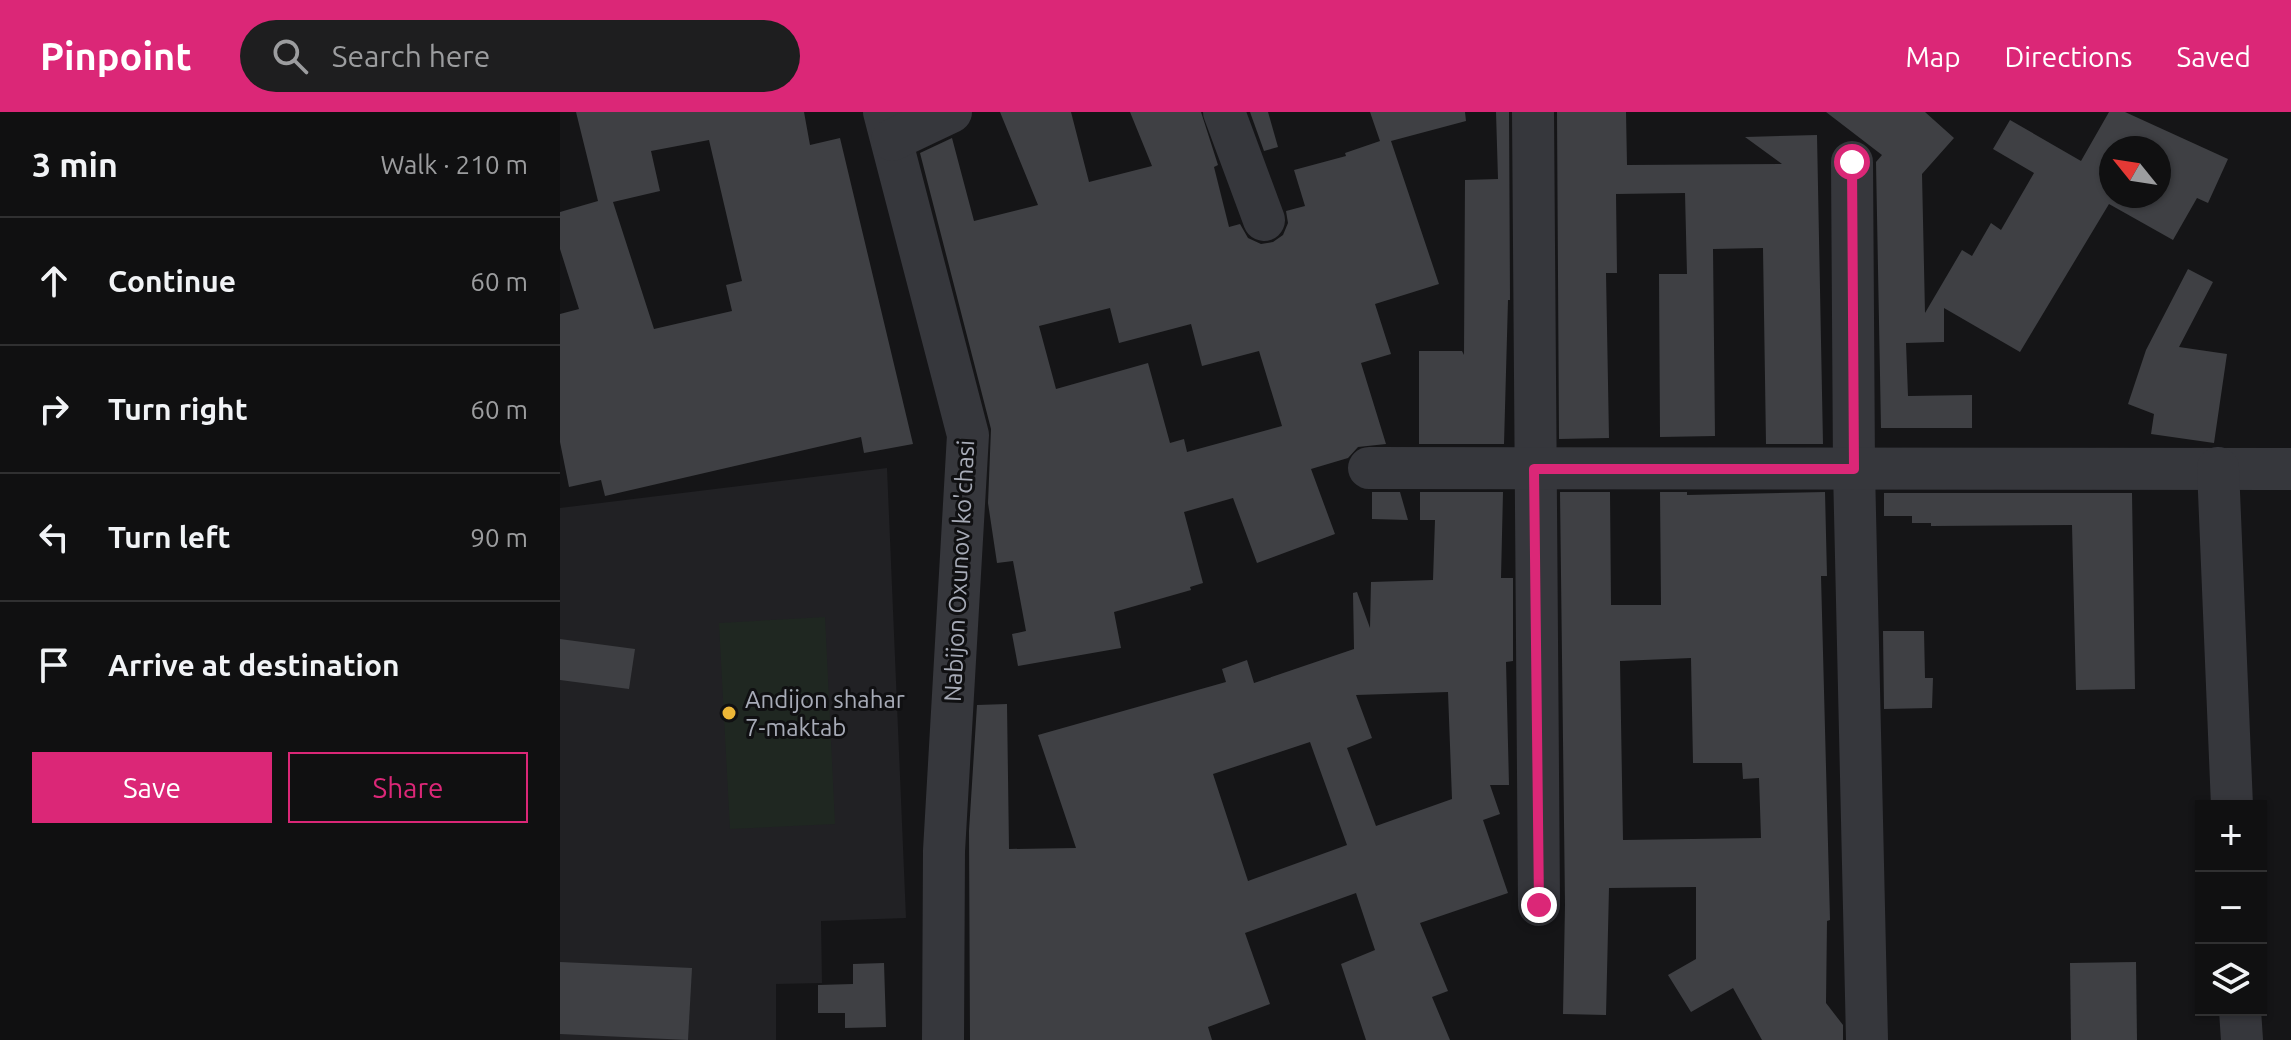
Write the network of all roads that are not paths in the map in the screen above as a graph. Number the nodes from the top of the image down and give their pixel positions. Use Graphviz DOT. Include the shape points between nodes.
graph roads {
  1 [pos="951,112"];
  2 [pos="1224,112"];
  3 [pos="1533,112"];
  4 [pos="888,126"];
  5 [pos="1852,162"];
  6 [pos="1264,220"];
  7 [pos="1369,468"];
  8 [pos="2218,468"];
  9 [pos="1534,469"];
  10 [pos="1854,469"];
  11 [pos="2291,469"];
  12 [pos="2232,800"];
  13 [pos="1539,905"];
  14 [pos="2240,1016"];
  15 [pos="943,1040"];
  16 [pos="1867,1040"];
  17 [pos="2242,1040"];
  1 -- 4 [label="street"];
  2 -- 6 [label="street"];
  3 -- 9 [label="street"];
  4 -- 15 [label="street, Nabijon Oxunov ko'chasi" via="968,435 944,851"];
  5 -- 10 [label="street"];
  7 -- 9 [label="street"];
  8 -- 10 [label="street"];
  8 -- 11 [label="street"];
  8 -- 12 [label="street"];
  9 -- 10 [label="street"];
  9 -- 13 [label="street"];
  10 -- 16 [label="street"];
  14 -- 17 [label="street"];
}
